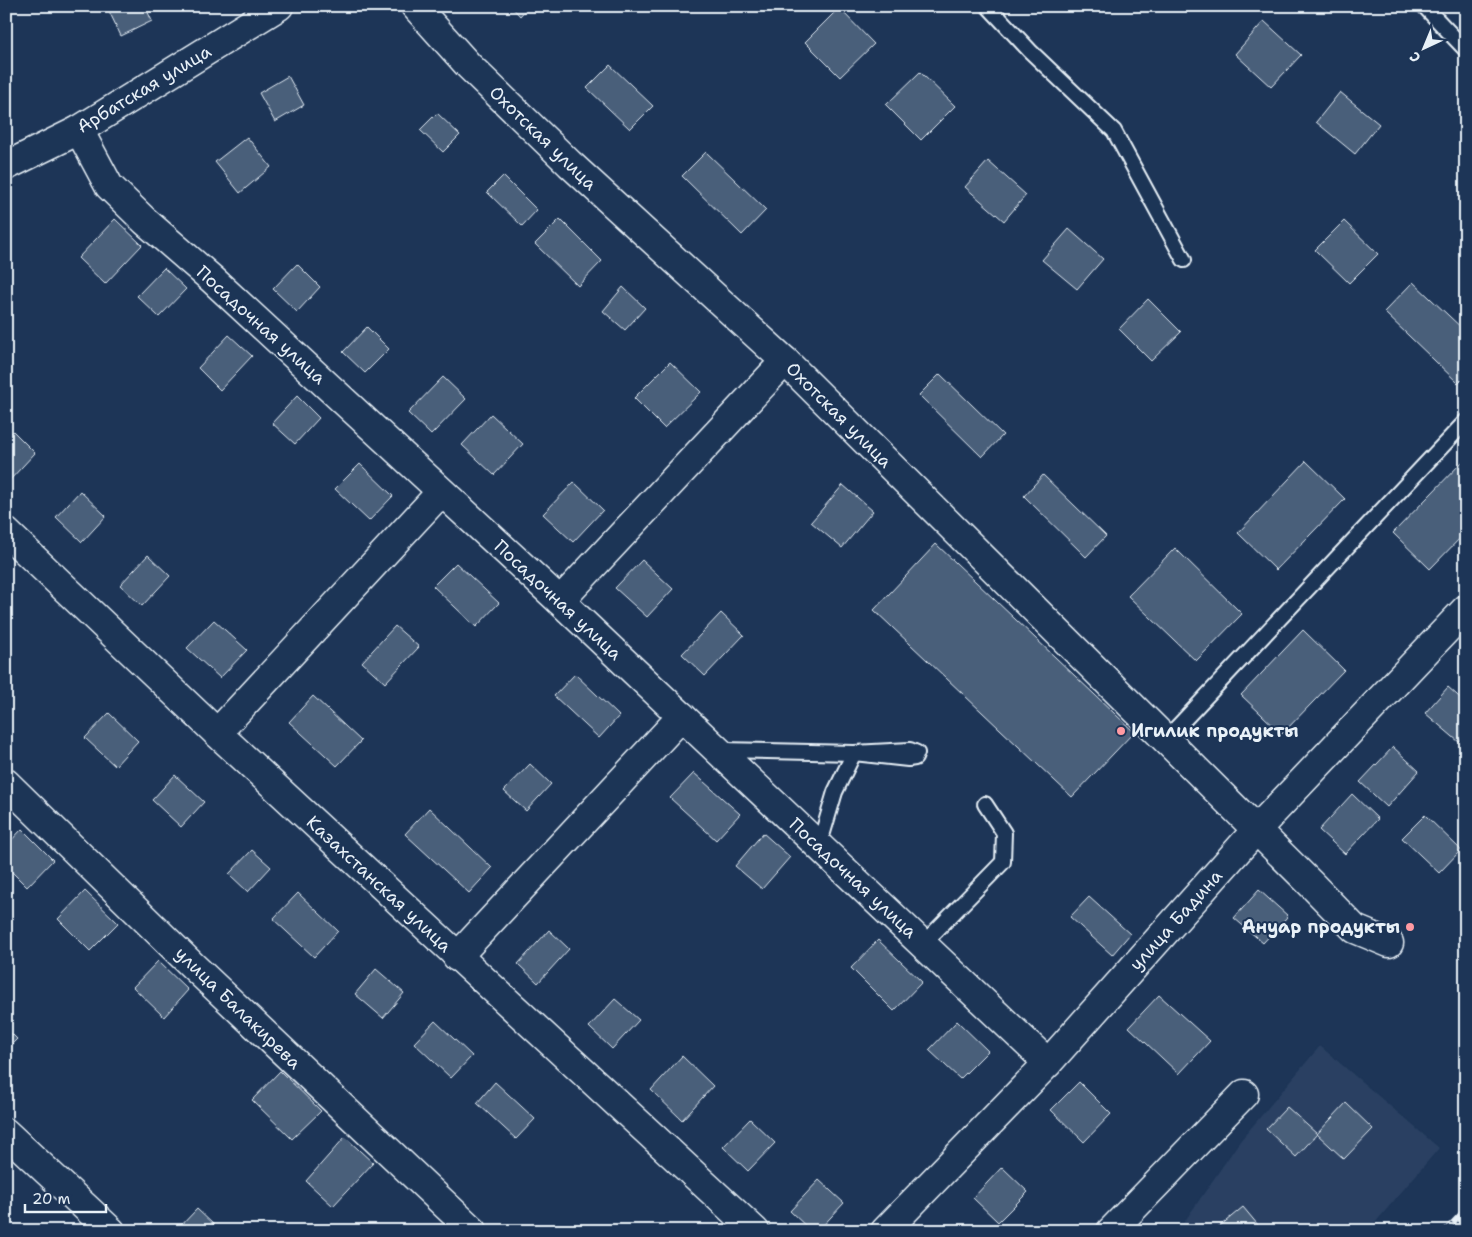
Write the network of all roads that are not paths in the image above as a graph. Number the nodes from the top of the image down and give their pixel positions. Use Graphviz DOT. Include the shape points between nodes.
graph roads {
  1 [pos="279,6"];
  2 [pos="415,6"];
  3 [pos="988,6"];
  4 [pos="1424,6"];
  5 [pos="1466,50"];
  6 [pos="79,130"];
  7 [pos="6,166"];
  8 [pos="1184,260"];
  9 [pos="784,360"];
  10 [pos="1466,421"];
  11 [pos="441,492"];
  12 [pos="6,532"];
  13 [pos="560,602"];
  14 [pos="1466,609"];
  15 [pos="682,716"];
  16 [pos="217,733"];
  17 [pos="1166,739"];
  18 [pos="718,750"];
  19 [pos="6,782"];
  20 [pos="984,804"];
  21 [pos="1256,830"];
  22 [pos="819,846"];
  23 [pos="1389,943"];
  24 [pos="923,944"];
  25 [pos="457,957"];
  26 [pos="1048,1064"];
  27 [pos="1244,1094"];
  28 [pos="6,1134"];
  29 [pos="111,1231"];
  30 [pos="473,1231"];
  31 [pos="755,1231"];
  32 [pos="885,1231"];
  33 [pos="1111,1231"];
  1 -- 6 [label="street, Арбатская улица"];
  2 -- 9 [label="street, Охотская улица" via="469,66 570,164"];
  3 -- 8 [label="lane" via="1114,131"];
  4 -- 5 [label="lane"];
  6 -- 7 [label="street, Арбатская улица"];
  6 -- 11 [label="street, Посадочная улица" via="109,186"];
  9 -- 13 [label="street"];
  9 -- 17 [label="street, Охотская улица"];
  10 -- 17 [label="lane"];
  11 -- 13 [label="street, Посадочная улица"];
  11 -- 16 [label="street"];
  12 -- 16 [label="street, Казахстанская улица"];
  13 -- 15 [label="street, Посадочная улица"];
  14 -- 21 [label="street, улица Бадина"];
  15 -- 18 [label="street, Посадочная улица"];
  15 -- 25 [label="street"];
  16 -- 25 [label="street, Казахстанская улица"];
  17 -- 21 [label="street, Охотская улица"];
  18 -- 22 [label="street, Посадочная улица"];
  18 -- 22 [label="lane" via="854,753 835,792"];
  19 -- 30 [label="street, улица Балакирева" via="192,966"];
  20 -- 24 [label="lane" via="1004,833 1003,862"];
  21 -- 23 [label="street, Охотская улица" via="1355,929"];
  21 -- 26 [label="street, улица Бадина"];
  22 -- 24 [label="street, Посадочная улица"];
  24 -- 26 [label="street, Посадочная улица"];
  25 -- 31 [label="street, Казахстанская улица"];
  26 -- 32 [label="street, улица Бадина"];
  27 -- 33 [label="street"];
  28 -- 29 [label="street"];
}
